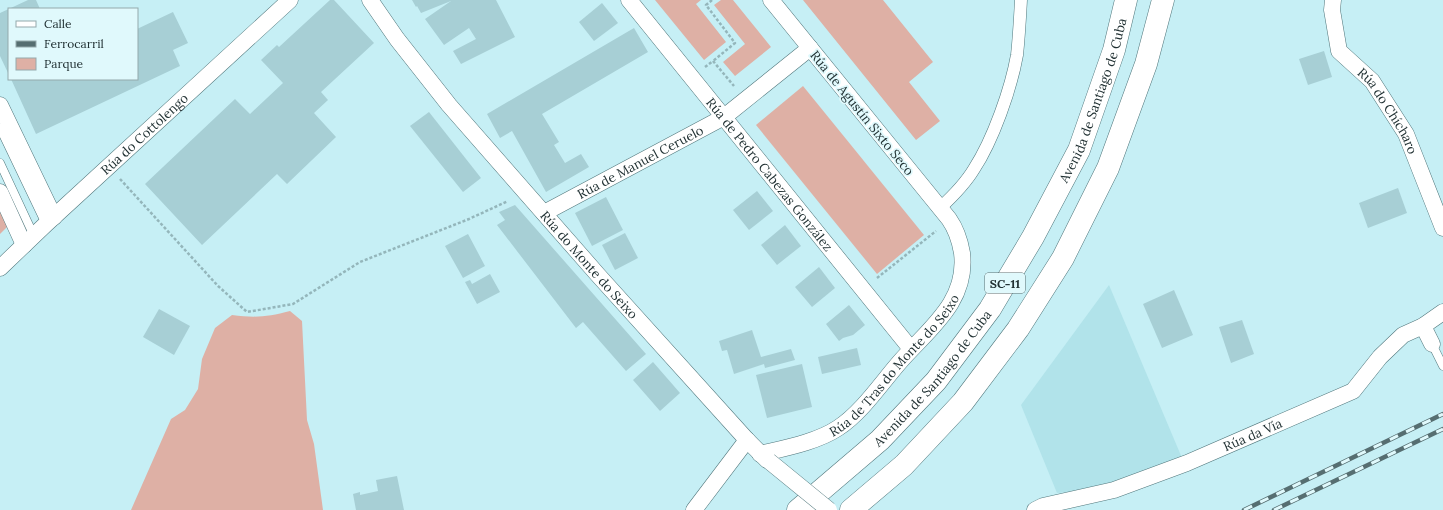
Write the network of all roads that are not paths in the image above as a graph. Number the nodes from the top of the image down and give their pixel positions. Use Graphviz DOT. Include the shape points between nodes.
graph roads {
  1 [pos="290,0"];
  2 [pos="370,0"];
  3 [pos="629,0"];
  4 [pos="771,0"];
  5 [pos="1021,0"];
  6 [pos="1126,0"];
  7 [pos="1163,0"];
  8 [pos="1333,0"];
  9 [pos="810,48"];
  10 [pos="0,105"];
  11 [pos="724,117"];
  12 [pos="0,128"];
  13 [pos="0,164"];
  14 [pos="0,192"];
  15 [pos="940,208"];
  16 [pos="544,213"];
  17 [pos="50,221"];
  18 [pos="954,225"];
  19 [pos="1443,228"];
  20 [pos="29,241"];
  21 [pos="0,268"];
  22 [pos="1443,312"];
  23 [pos="1423,326"];
  24 [pos="1432,344"];
  25 [pos="911,349"];
  26 [pos="1443,366"];
  27 [pos="747,440"];
  28 [pos="764,458"];
  29 [pos="694,510"];
  30 [pos="798,510"];
  31 [pos="828,510"];
  32 [pos="851,510"];
  33 [pos="1035,510"];
  1 -- 17 [label="street, Rúa do Cottolengo"];
  2 -- 16 [label="street, Rúa do Monte do Seixo" via="448,105"];
  3 -- 11 [label="street, Rúa de Pedro Cabezas González"];
  4 -- 9 [label="street, Rúa de Agustín Sixto Seco"];
  5 -- 15 [label="street" via="1017,56 1000,114 974,169 954,195"];
  6 -- 30 [label="highway, Avenida de Santiago de Cuba / SC-11" via="1114,50 1079,150 1033,237 990,309 936,381 911,408 880,440"];
  7 -- 32 [label="highway, SC-11" via="1146,64 1108,168 1063,258 1018,329 963,402 904,465"];
  8 -- 19 [label="street, Rúa do Chícharo" via="1332,10 1339,51 1372,80 1406,134"];
  9 -- 11 [label="street, Rúa de Manuel Ceruelo"];
  9 -- 15 [label="street, Rúa de Agustín Sixto Seco"];
  10 -- 17 [label="street"];
  11 -- 16 [label="street, Rúa de Manuel Ceruelo"];
  11 -- 25 [label="street, Rúa de Pedro Cabezas González"];
  12 -- 17 [label="lane"];
  13 -- 20 [label="lane"];
  14 -- 20 [label="street"];
  15 -- 18 [label="street, Rúa de Agustín Sixto Seco"];
  16 -- 27 [label="street, Rúa do Monte do Seixo"];
  17 -- 20 [label="street, Rúa do Cottolengo"];
  18 -- 25 [label="street, Rúa de Tras do Monte do Seixo" via="961,247 962,280 950,306"];
  20 -- 21 [label="street, Rúa do Cottolengo"];
  22 -- 23 [label="street, Rúa da Vía"];
  23 -- 24 [label="street"];
  23 -- 33 [label="street, Rúa da Vía" via="1403,335 1380,357 1353,391 1187,464 1114,490"];
  24 -- 26 [label="lane"];
  25 -- 28 [label="street, Rúa de Tras do Monte do Seixo" via="858,410 837,429"];
  27 -- 28 [label="street, Rúa do Monte do Seixo"];
  27 -- 29 [label="street"];
  28 -- 31 [label="street, Rúa do Monte do Seixo, bridge"];
}
